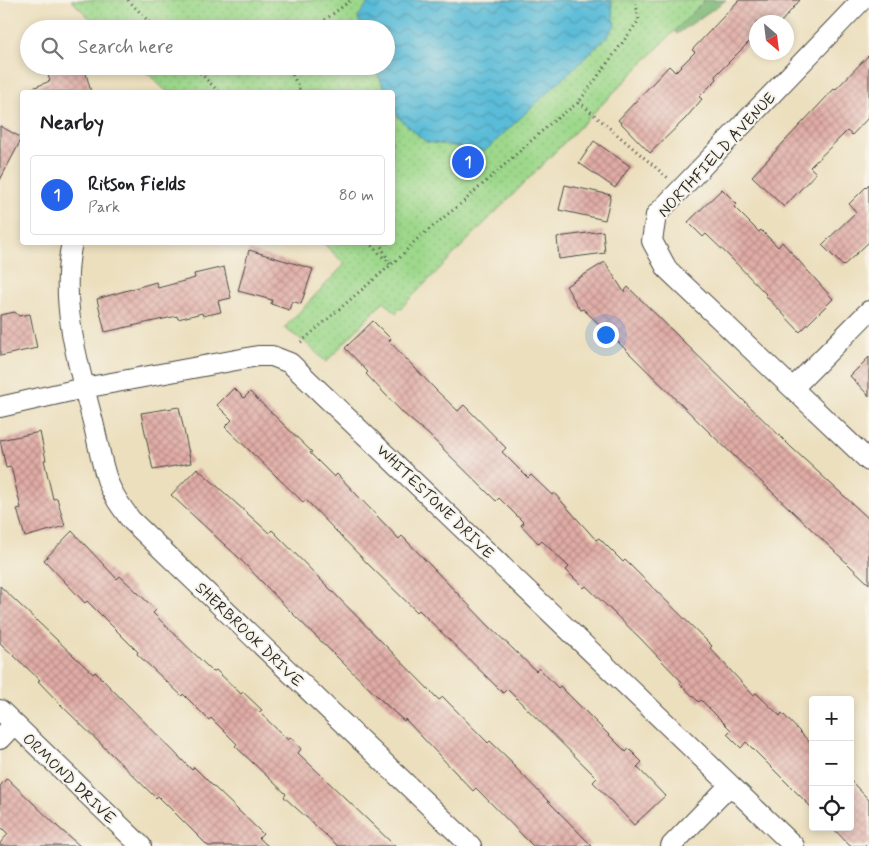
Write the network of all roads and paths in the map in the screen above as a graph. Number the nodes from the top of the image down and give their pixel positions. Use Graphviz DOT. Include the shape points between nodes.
graph roads {
  1 [pos="128,0"];
  2 [pos="351,0"];
  3 [pos="635,0"];
  4 [pos="862,0"];
  5 [pos="147,20"];
  6 [pos="325,20"];
  7 [pos="202,75"];
  8 [pos="292,75"];
  9 [pos="217,90"];
  10 [pos="300,90"];
  11 [pos="579,102"];
  12 [pos="680,189"];
  13 [pos="72,245"];
  14 [pos="371,245"];
  15 [pos="380,245"];
  16 [pos="390,265"];
  17 [pos="869,311"];
  18 [pos="302,342"];
  19 [pos="84,388"];
  20 [pos="793,388"];
  21 [pos="0,407"];
  22 [pos="869,461"];
  23 [pos="0,710"];
  24 [pos="14,724"];
  25 [pos="0,739"];
  26 [pos="730,785"];
  27 [pos="141,846"];
  28 [pos="471,846"];
  29 [pos="671,846"];
  30 [pos="794,846"];
  1 -- 5 [label="path"];
  2 -- 6 [label="path"];
  3 -- 11 [label="path" via="639,20"];
  4 -- 12 [label="street, NORTHFIELD AVENUE"];
  7 -- 9 [label="path"];
  8 -- 10 [label="path"];
  11 -- 12 [label="path"];
  11 -- 16 [label="path"];
  12 -- 20 [label="street, NORTHFIELD AVENUE" via="656,215 652,241 666,269"];
  13 -- 19 [label="street, SHERBROOK DRIVE" via="67,278 68,304"];
  14 -- 16 [label="path"];
  15 -- 16 [label="path"];
  16 -- 18 [label="path"];
  17 -- 20 [label="street"];
  19 -- 21 [label="street, WHITESTONE DRIVE"];
  19 -- 26 [label="street, WHITESTONE DRIVE" via="258,356 272,356 290,363"];
  19 -- 28 [label="street, SHERBROOK DRIVE" via="108,482 117,502 132,520"];
  20 -- 22 [label="street, NORTHFIELD AVENUE"];
  23 -- 24 [label="street, ORMOND DRIVE"];
  24 -- 25 [label="street"];
  24 -- 27 [label="street, ORMOND DRIVE"];
  26 -- 29 [label="street"];
  26 -- 30 [label="street, WHITESTONE DRIVE"];
}
